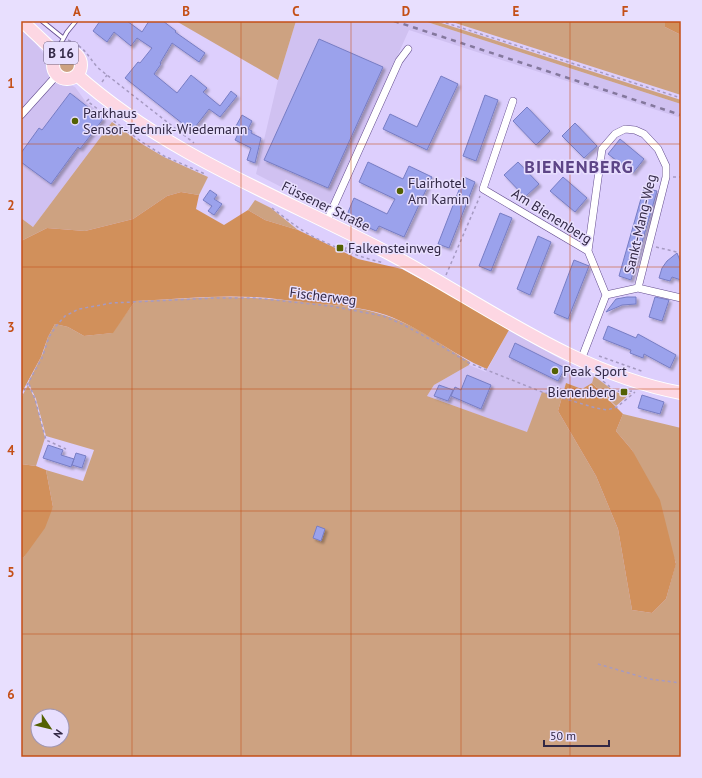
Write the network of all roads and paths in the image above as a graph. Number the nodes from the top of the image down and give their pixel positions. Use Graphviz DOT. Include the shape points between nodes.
graph roads {
  1 [pos="22,21"];
  2 [pos="42,21"];
  3 [pos="76,21"];
  4 [pos="440,21"];
  5 [pos="63,38"];
  6 [pos="408,50"];
  7 [pos="63,53"];
  8 [pos="57,75"];
  9 [pos="77,75"];
  10 [pos="107,75"];
  11 [pos="681,98"];
  12 [pos="513,101"];
  13 [pos="21,115"];
  14 [pos="484,189"];
  15 [pos="326,223"];
  16 [pos="650,245"];
  17 [pos="588,251"];
  18 [pos="681,253"];
  19 [pos="443,283"];
  20 [pos="638,288"];
  21 [pos="606,295"];
  22 [pos="681,298"];
  23 [pos="581,360"];
  24 [pos="29,384"];
  25 [pos="642,384"];
  26 [pos="681,393"];
  27 [pos="21,396"];
  28 [pos="66,449"];
  29 [pos="598,664"];
  30 [pos="681,683"];
  1 -- 7 [label="main road, B 16"];
  2 -- 5 [label="lane"];
  3 -- 5 [label="lane"];
  4 -- 11 [label="path"];
  5 -- 7 [label="lane" via="60,43"];
  5 -- 10 [label="path" via="78,44"];
  6 -- 15 [label="street" via="399,61"];
  7 -- 8 [label="main road, B 16" via="55,58 53,67"];
  7 -- 9 [label="main road, B 16" via="72,52 79,58 81,66"];
  8 -- 9 [label="main road, B 16" via="65,79"];
  8 -- 13 [label="street"];
  9 -- 15 [label="main road, Füssener Straße / B 16" via="121,111 158,135 197,158"];
  12 -- 14 [label="street"];
  14 -- 17 [label="street, Am Bienenberg"];
  14 -- 19 [label="path"];
  15 -- 19 [label="main road, Füssener Straße / B 16"];
  16 -- 17 [label="street, Sankt-Mang-Weg" via="666,177 666,166 658,149 644,134 625,129 615,134 602,149"];
  16 -- 18 [label="path"];
  16 -- 20 [label="street, Sankt-Mang-Weg"];
  17 -- 21 [label="street, Am Bienenberg"];
  19 -- 23 [label="main road, Füssener Straße / B 16"];
  20 -- 21 [label="street"];
  20 -- 22 [label="street"];
  21 -- 23 [label="street"];
  23 -- 25 [label="main road, Füssener Straße / B 16"];
  24 -- 25 [label="path, Fischerweg" via="49,337 65,316 79,309 112,303 216,298 255,298 330,306 383,316 433,341 469,364 542,392 596,408 608,410 617,407"];
  24 -- 27 [label="path, Fischerweg"];
  24 -- 28 [label="path" via="46,440"];
  25 -- 26 [label="main road, Füssener Straße / B 16"];
  29 -- 30 [label="path" via="649,679"];
}
